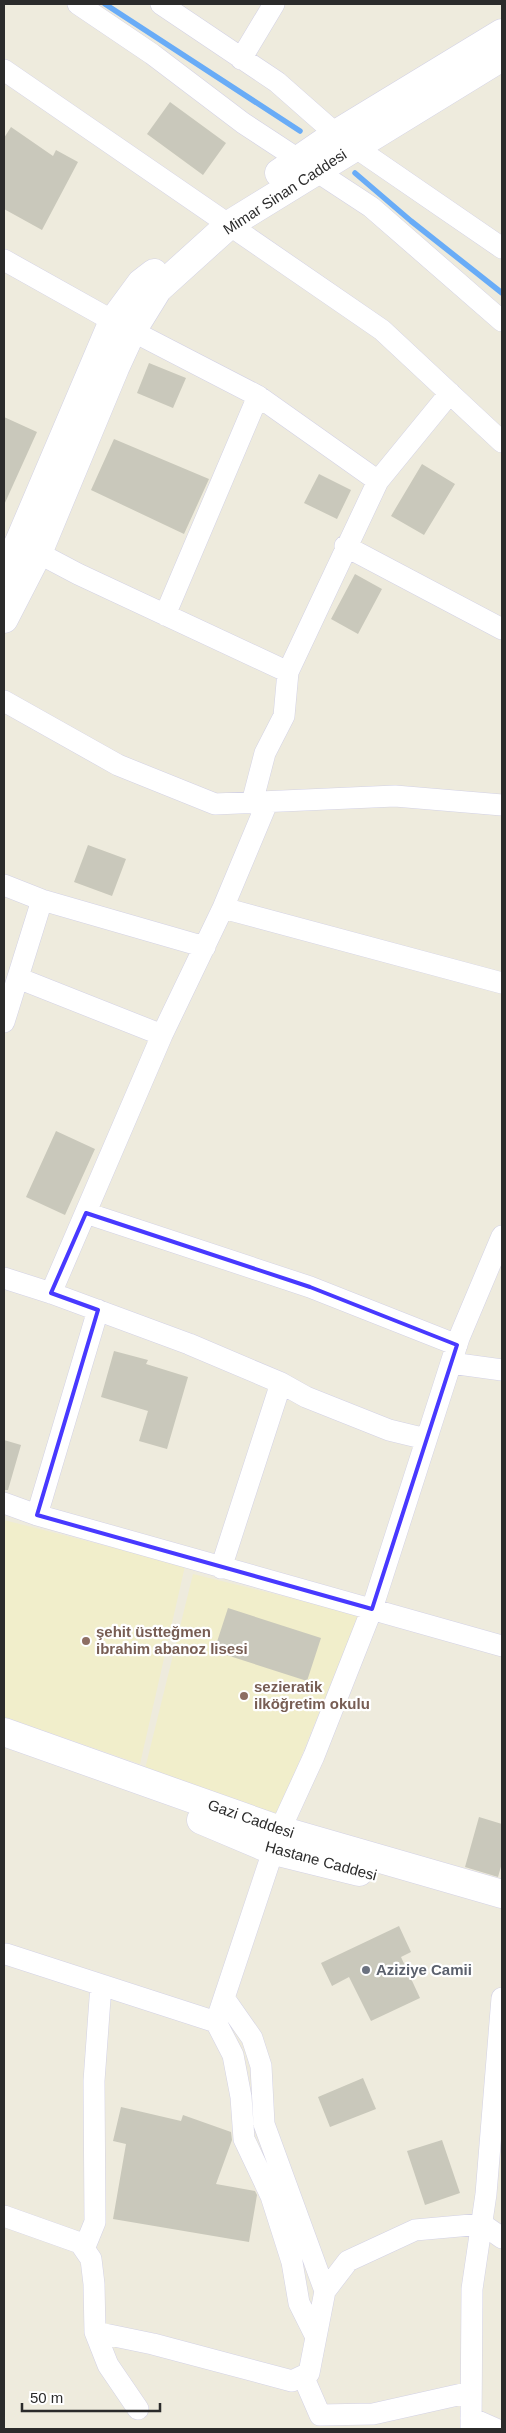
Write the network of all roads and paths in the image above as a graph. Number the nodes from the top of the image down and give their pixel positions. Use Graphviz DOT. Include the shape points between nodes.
graph roads {
  1 [pos="78,4"];
  2 [pos="161,4"];
  3 [pos="274,4"];
  4 [pos="502,33"];
  5 [pos="502,57"];
  6 [pos="241,59"];
  7 [pos="4,70"];
  8 [pos="346,140"];
  9 [pos="307,166"];
  10 [pos="224,220"];
  11 [pos="502,248"];
  12 [pos="4,260"];
  13 [pos="502,321"];
  14 [pos="123,326"];
  15 [pos="450,393"];
  16 [pos="258,396"];
  17 [pos="502,442"];
  18 [pos="378,481"];
  19 [pos="345,546"];
  20 [pos="28,548"];
  21 [pos="4,572"];
  22 [pos="165,615"];
  23 [pos="4,619"];
  24 [pos="502,629"];
  25 [pos="288,672"];
  26 [pos="4,701"];
  27 [pos="260,803"];
  28 [pos="502,806"];
  29 [pos="4,885"];
  30 [pos="42,900"];
  31 [pos="223,908"];
  32 [pos="204,947"];
  33 [pos="18,978"];
  34 [pos="502,983"];
  35 [pos="4,1022"];
  36 [pos="162,1035"];
  37 [pos="86,1213"];
  38 [pos="502,1236"];
  39 [pos="4,1278"];
  40 [pos="51,1293"];
  41 [pos="98,1310"];
  42 [pos="454,1354"];
  43 [pos="502,1370"];
  44 [pos="281,1383"];
  45 [pos="426,1439"];
  46 [pos="4,1503"];
  47 [pos="37,1515"];
  48 [pos="222,1568"];
  49 [pos="372,1609"];
  50 [pos="502,1646"];
  51 [pos="4,1732"];
  52 [pos="4,1751"];
  53 [pos="277,1841"];
  54 [pos="502,1894"];
  55 [pos="502,1906"];
  56 [pos="5,1950"];
  57 [pos="101,1985"];
  58 [pos="224,1998"];
  59 [pos="502,1998"];
  60 [pos="216,2022"];
  61 [pos="4,2216"];
  62 [pos="482,2224"];
  63 [pos="502,2238"];
  64 [pos="84,2249"];
  65 [pos="325,2291"];
  66 [pos="95,2332"];
  67 [pos="316,2337"];
  68 [pos="303,2376"];
  69 [pos="471,2392"];
  70 [pos="138,2409"];
  71 [pos="471,2423"];
  72 [pos="496,2429"];
  1 -- 9 [label="street"];
  2 -- 6 [label="street"];
  3 -- 6 [label="street"];
  4 -- 8 [label="main road, Mimar Sinan Caddesi"];
  5 -- 8 [label="main road, Mimar Sinan Caddesi"];
  6 -- 8 [label="street" via="277,82"];
  7 -- 10 [label="street"];
  8 -- 9 [label="main road, Mimar Sinan Caddesi"];
  8 -- 11 [label="street"];
  9 -- 10 [label="main road, Mimar Sinan Caddesi" via="236,201"];
  9 -- 13 [label="street" via="371,208"];
  10 -- 14 [label="main road, Mimar Sinan Caddesi" via="142,284"];
  10 -- 15 [label="street" via="382,330"];
  12 -- 14 [label="street"];
  14 -- 16 [label="street"];
  14 -- 20 [label="main road, Mimar Sinan Caddesi"];
  15 -- 17 [label="street"];
  15 -- 18 [label="street"];
  16 -- 18 [label="street"];
  16 -- 22 [label="street"];
  18 -- 19 [label="street"];
  19 -- 24 [label="street"];
  19 -- 25 [label="street"];
  20 -- 21 [label="main road, Mimar Sinan Caddesi"];
  20 -- 22 [label="street"];
  20 -- 23 [label="main road, Mimar Sinan Caddesi"];
  22 -- 25 [label="street"];
  25 -- 27 [label="street" via="284,716 265,753"];
  26 -- 27 [label="street" via="118,765 215,804"];
  27 -- 28 [label="street" via="395,796"];
  27 -- 31 [label="street"];
  29 -- 30 [label="street"];
  30 -- 32 [label="street"];
  30 -- 33 [label="street"];
  31 -- 32 [label="street"];
  31 -- 34 [label="street"];
  32 -- 36 [label="street"];
  33 -- 35 [label="street"];
  33 -- 36 [label="street"];
  36 -- 37 [label="street"];
  37 -- 40 [label="street"];
  37 -- 42 [label="street" via="310,1287"];
  38 -- 42 [label="street"];
  39 -- 40 [label="street"];
  40 -- 41 [label="street"];
  41 -- 44 [label="street" via="190,1344"];
  41 -- 47 [label="street"];
  42 -- 43 [label="street"];
  42 -- 45 [label="street"];
  44 -- 45 [label="street" via="306,1397 389,1430"];
  44 -- 48 [label="street"];
  45 -- 49 [label="street"];
  46 -- 47 [label="street"];
  47 -- 48 [label="street"];
  48 -- 49 [label="street"];
  49 -- 50 [label="street"];
  49 -- 53 [label="street"];
  51 -- 53 [label="main road, Gazi Caddesi"];
  52 -- 53 [label="main road, Hastane Caddesi"];
  53 -- 54 [label="main road, Gazi Caddesi"];
  53 -- 55 [label="main road, Hastane Caddesi"];
  53 -- 58 [label="street"];
  56 -- 57 [label="street"];
  57 -- 60 [label="street"];
  57 -- 64 [label="street" via="94,2081 95,2222"];
  58 -- 60 [label="street"];
  58 -- 65 [label="street" via="252,2038 261,2066 264,2124"];
  59 -- 62 [label="street"];
  60 -- 67 [label="street" via="233,2055 244,2139 271,2196 292,2262 299,2303"];
  61 -- 64 [label="street" via="80,2243"];
  62 -- 63 [label="street"];
  62 -- 65 [label="street" via="415,2230 348,2261"];
  62 -- 69 [label="street" via="472,2289"];
  64 -- 66 [label="street" via="91,2259"];
  65 -- 67 [label="street"];
  66 -- 68 [label="street" via="292,2381"];
  66 -- 70 [label="street" via="108,2364"];
  67 -- 68 [label="street" via="309,2373"];
  68 -- 69 [label="street" via="320,2415 373,2414"];
  69 -- 71 [label="street"];
  71 -- 72 [label="street"];
}
